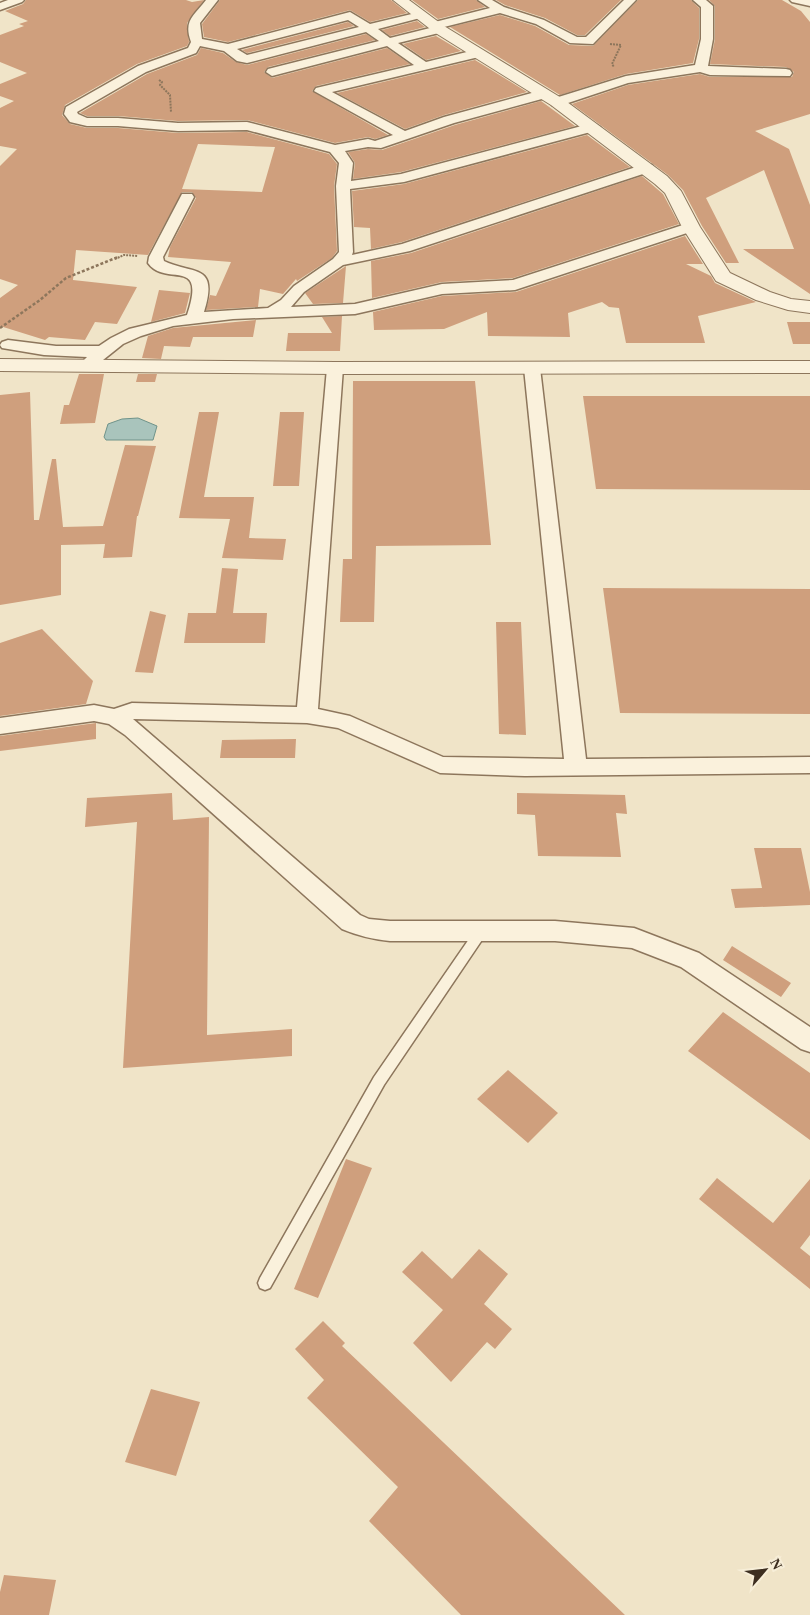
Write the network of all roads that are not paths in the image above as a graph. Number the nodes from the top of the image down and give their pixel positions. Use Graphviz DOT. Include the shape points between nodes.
graph roads {
  1 [pos="18,0"];
  2 [pos="212,0"];
  3 [pos="400,0"];
  4 [pos="484,0"];
  5 [pos="630,0"];
  6 [pos="699,0"];
  7 [pos="796,0"];
  8 [pos="810,3"];
  9 [pos="0,7"];
  10 [pos="500,9"];
  11 [pos="420,15"];
  12 [pos="437,27"];
  13 [pos="369,28"];
  14 [pos="197,42"];
  15 [pos="389,42"];
  16 [pos="478,53"];
  17 [pos="424,66"];
  18 [pos="701,68"];
  19 [pos="272,72"];
  20 [pos="786,73"];
  21 [pos="550,98"];
  22 [pos="593,127"];
  23 [pos="403,135"];
  24 [pos="335,149"];
  25 [pos="647,168"];
  26 [pos="343,186"];
  27 [pos="187,197"];
  28 [pos="691,227"];
  29 [pos="338,262"];
  30 [pos="810,307"];
  31 [pos="272,314"];
  32 [pos="194,318"];
  33 [pos="4,342"];
  34 [pos="105,351"];
  35 [pos="1,364"];
  36 [pos="88,365"];
  37 [pos="335,368"];
  38 [pos="532,368"];
  39 [pos="810,368"];
  40 [pos="306,715"];
  41 [pos="115,717"];
  42 [pos="0,726"];
  43 [pos="810,765"];
  44 [pos="576,766"];
  45 [pos="482,930"];
  46 [pos="810,1041"];
  47 [pos="265,1284"];
  1 -- 9 [label="street"];
  2 -- 14 [label="street" via="194,21 192,31"];
  3 -- 11 [label="street"];
  4 -- 10 [label="street"];
  5 -- 10 [label="street" via="589,40 574,40 540,22"];
  6 -- 18 [label="street" via="707,6 707,39"];
  7 -- 8 [label="street"];
  10 -- 12 [label="street"];
  11 -- 12 [label="street"];
  11 -- 13 [label="street"];
  12 -- 15 [label="street"];
  12 -- 16 [label="street"];
  13 -- 14 [label="street" via="247,59 228,48"];
  13 -- 15 [label="street"];
  14 -- 24 [label="street" via="192,50 142,69 71,110 70,114 87,122 178,127 247,126"];
  15 -- 17 [label="street"];
  15 -- 19 [label="street"];
  16 -- 17 [label="street"];
  16 -- 21 [label="street"];
  17 -- 23 [label="street" via="320,91"];
  18 -- 20 [label="street"];
  18 -- 21 [label="street" via="626,80"];
  21 -- 22 [label="street"];
  21 -- 23 [label="street" via="449,120"];
  22 -- 25 [label="street"];
  22 -- 26 [label="street" via="404,178"];
  23 -- 24 [label="street" via="376,144 368,142"];
  24 -- 26 [label="street" via="346,163"];
  25 -- 28 [label="street" via="672,191"];
  25 -- 29 [label="street" via="405,248"];
  26 -- 29 [label="street" via="346,252"];
  27 -- 32 [label="street" via="156,263 161,267 192,273 200,281 202,291"];
  28 -- 30 [label="street" via="723,277 763,296"];
  28 -- 31 [label="street" via="515,285 442,288 355,309"];
  29 -- 31 [label="street" via="299,289 288,303"];
  31 -- 32 [label="street"];
  32 -- 34 [label="street" via="140,330 115,342"];
  33 -- 34 [label="street" via="30,350"];
  33 -- 35 [label="street"];
  34 -- 36 [label="street"];
  35 -- 36 [label="street"];
  36 -- 37 [label="street"];
  37 -- 38 [label="street"];
  37 -- 40 [label="street"];
  38 -- 39 [label="street"];
  38 -- 44 [label="street"];
  40 -- 41 [label="street" via="140,711"];
  40 -- 44 [label="street" via="342,720 440,765"];
  41 -- 42 [label="street" via="94,713"];
  41 -- 45 [label="street" via="133,729 351,922 368,929 390,931"];
  43 -- 44 [label="street"];
  45 -- 46 [label="street" via="555,931 634,938 690,960"];
  45 -- 47 [label="lane" via="379,1081"];
}
